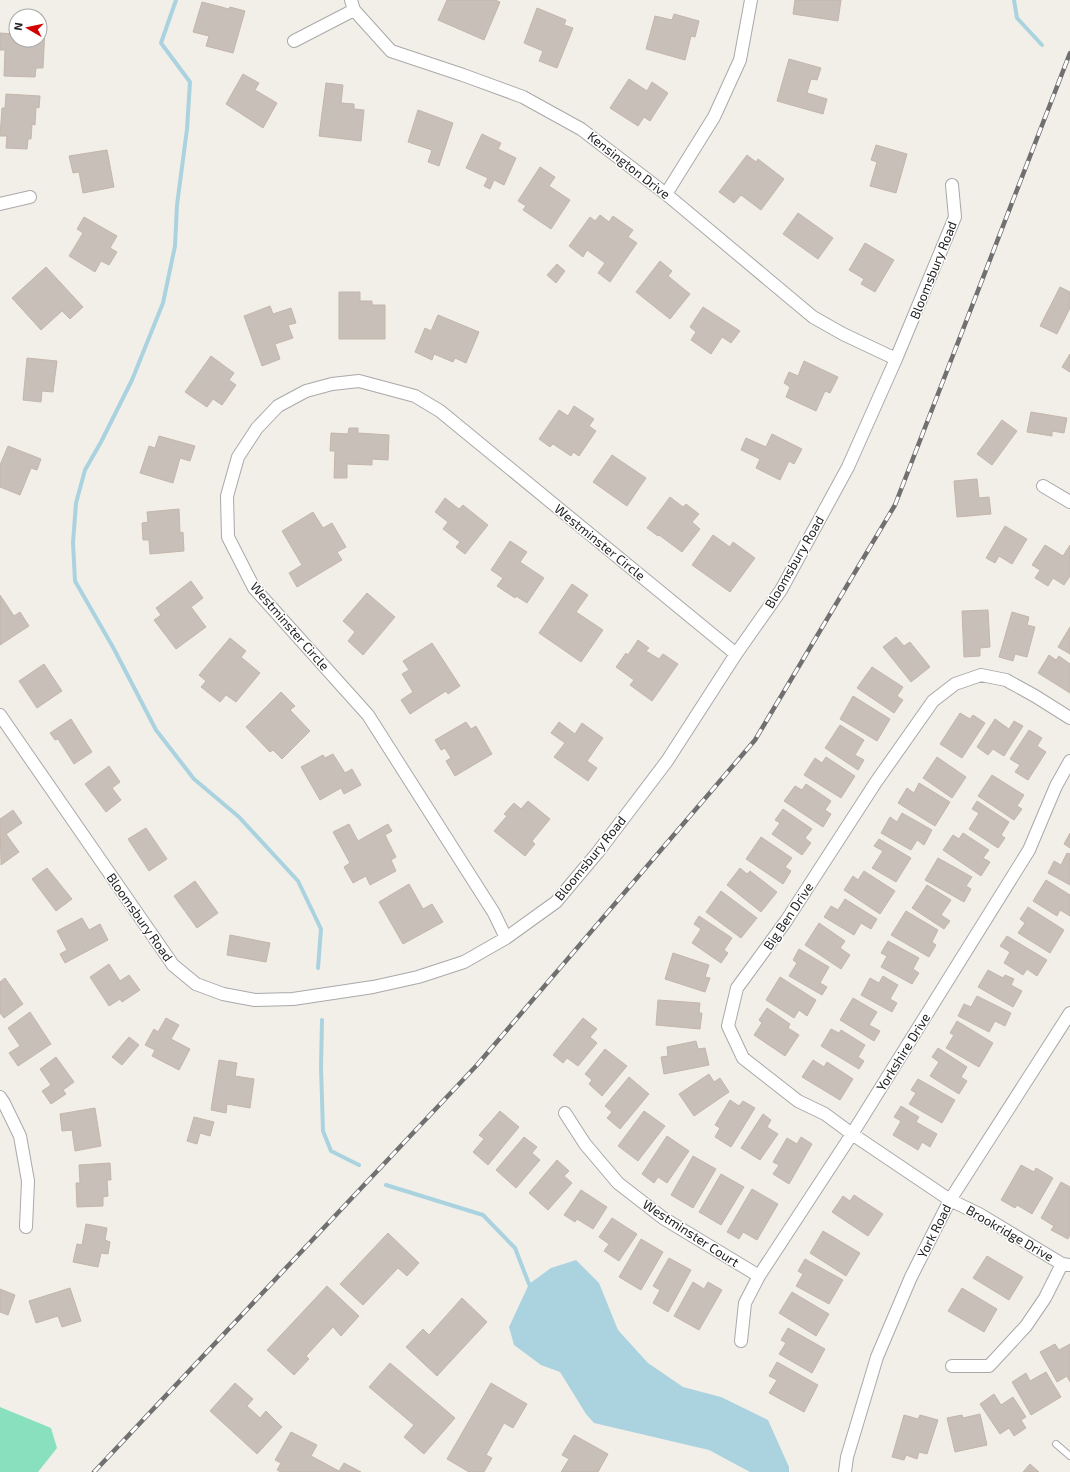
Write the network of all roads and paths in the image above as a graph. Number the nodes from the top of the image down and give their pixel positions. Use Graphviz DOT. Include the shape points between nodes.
graph roads {
  1 [pos="751,0"];
  2 [pos="352,5"];
  3 [pos="294,41"];
  4 [pos="952,185"];
  5 [pos="666,194"];
  6 [pos="30,197"];
  7 [pos="0,204"];
  8 [pos="896,359"];
  9 [pos="1043,486"];
  10 [pos="1070,502"];
  11 [pos="736,654"];
  12 [pos="0,714"];
  13 [pos="1070,718"];
  14 [pos="1070,761"];
  15 [pos="506,938"];
  16 [pos="1070,1012"];
  17 [pos="0,1097"];
  18 [pos="565,1113"];
  19 [pos="852,1134"];
  20 [pos="950,1200"];
  21 [pos="26,1227"];
  22 [pos="1066,1264"];
  23 [pos="759,1276"];
  24 [pos="742,1341"];
  25 [pos="952,1366"];
  26 [pos="1056,1444"];
  27 [pos="1070,1456"];
  28 [pos="845,1472"];
  1 -- 5 [label="street" via="740,60 714,117"];
  2 -- 3 [label="street"];
  2 -- 5 [label="street, Kensington Drive" via="391,51 523,97 581,128"];
  4 -- 8 [label="street, Bloomsbury Road" via="955,217"];
  5 -- 8 [label="street, Kensington Drive" via="813,317"];
  6 -- 7 [label="street"];
  8 -- 11 [label="street, Bloomsbury Road" via="848,467 781,590"];
  9 -- 10 [label="street"];
  11 -- 15 [label="street, Bloomsbury Road" via="667,761 598,852 556,902"];
  11 -- 15 [label="street, Westminster Circle" via="440,411 415,396 359,381 332,384 306,391 278,406 257,428 238,457 227,496 228,537 231,544 254,588 368,715 494,913"];
  12 -- 15 [label="street, Bloomsbury Road" via="173,964 196,984 223,994 255,1000 293,999 373,987 418,977 464,962"];
  13 -- 19 [label="street, Big Ben Drive" via="1006,680 982,675 955,684 934,701 885,770 786,921 737,988 728,1026 743,1058 798,1101 825,1114"];
  14 -- 19 [label="street, Yorkshire Drive" via="1056,786 1029,850"];
  16 -- 20 [label="street, York Road"];
  17 -- 21 [label="street" via="20,1136 28,1181"];
  18 -- 23 [label="street, Westminster Court" via="585,1144 618,1183 663,1218"];
  19 -- 20 [label="street, Big Ben Drive"];
  19 -- 23 [label="street, Yorkshire Drive"];
  20 -- 22 [label="street, Brookridge Drive" via="980,1214"];
  20 -- 28 [label="street, York Road" via="911,1277 877,1357"];
  22 -- 25 [label="street" via="1026,1326 989,1366"];
  23 -- 24 [label="street, Yorkshire Drive" via="745,1303"];
  26 -- 27 [label="lane"];
}
